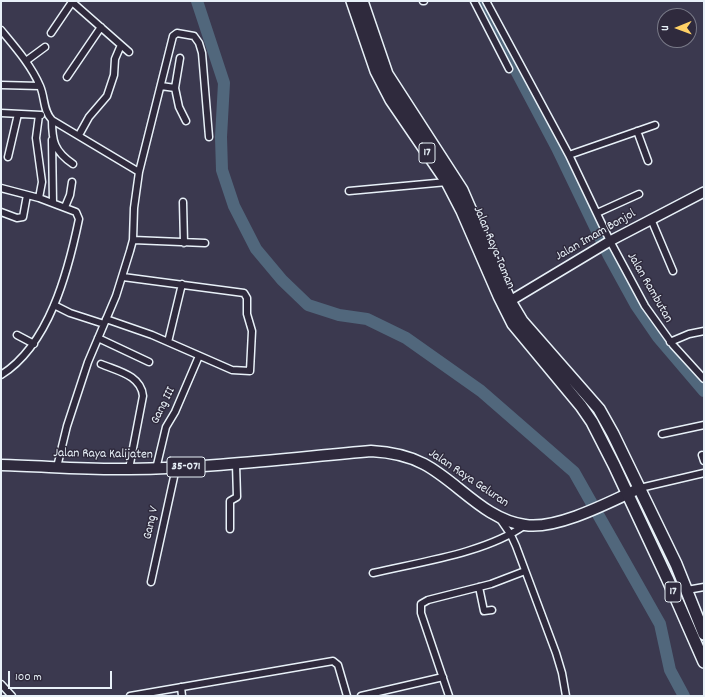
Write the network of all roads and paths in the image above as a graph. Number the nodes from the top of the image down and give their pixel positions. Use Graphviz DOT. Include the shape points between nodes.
graph roads {
  1 [pos="71,1"];
  2 [pos="352,1"];
  3 [pos="362,1"];
  4 [pos="474,1"];
  5 [pos="486,1"];
  6 [pos="491,23"];
  7 [pos="101,27"];
  8 [pos="1,30"];
  9 [pos="51,33"];
  10 [pos="121,45"];
  11 [pos="45,48"];
  12 [pos="129,52"];
  13 [pos="180,58"];
  14 [pos="26,61"];
  15 [pos="509,69"];
  16 [pos="66,77"];
  17 [pos="1,85"];
  18 [pos="40,86"];
  19 [pos="161,86"];
  20 [pos="175,88"];
  21 [pos="1,113"];
  22 [pos="18,114"];
  23 [pos="46,114"];
  24 [pos="39,115"];
  25 [pos="54,121"];
  26 [pos="186,121"];
  27 [pos="655,125"];
  28 [pos="637,131"];
  29 [pos="78,135"];
  30 [pos="209,137"];
  31 [pos="52,140"];
  32 [pos="569,155"];
  33 [pos="8,157"];
  34 [pos="648,161"];
  35 [pos="73,164"];
  36 [pos="139,172"];
  37 [pos="72,182"];
  38 [pos="447,182"];
  39 [pos="1,188"];
  40 [pos="349,191"];
  41 [pos="704,192"];
  42 [pos="639,194"];
  43 [pos="28,195"];
  44 [pos="39,198"];
  45 [pos="183,202"];
  46 [pos="53,203"];
  47 [pos="65,207"];
  48 [pos="1,212"];
  49 [pos="597,213"];
  50 [pos="651,219"];
  51 [pos="133,240"];
  52 [pos="184,243"];
  53 [pos="204,243"];
  54 [pos="605,244"];
  55 [pos="673,270"];
  56 [pos="123,277"];
  57 [pos="182,284"];
  58 [pos="506,303"];
  59 [pos="57,306"];
  60 [pos="105,322"];
  61 [pos="704,331"];
  62 [pos="17,335"];
  63 [pos="98,338"];
  64 [pos="168,342"];
  65 [pos="670,342"];
  66 [pos="34,344"];
  67 [pos="199,356"];
  68 [pos="149,362"];
  69 [pos="101,364"];
  70 [pos="1,375"];
  71 [pos="704,379"];
  72 [pos="704,425"];
  73 [pos="662,434"];
  74 [pos="371,451"];
  75 [pos="236,464"];
  76 [pos="1,465"];
  77 [pos="57,467"];
  78 [pos="156,468"];
  79 [pos="173,468"];
  80 [pos="129,469"];
  81 [pos="704,473"];
  82 [pos="640,488"];
  83 [pos="628,494"];
  84 [pos="497,516"];
  85 [pos="525,525"];
  86 [pos="230,529"];
  87 [pos="511,535"];
  88 [pos="525,571"];
  89 [pos="373,573"];
  90 [pos="151,582"];
  91 [pos="479,587"];
  92 [pos="704,587"];
  93 [pos="687,590"];
  94 [pos="492,610"];
  95 [pos="704,634"];
  96 [pos="704,662"];
  97 [pos="443,677"];
  98 [pos="1,684"];
  99 [pos="180,687"];
  100 [pos="12,696"];
  101 [pos="130,696"];
  102 [pos="182,696"];
  103 [pos="346,696"];
  104 [pos="361,696"];
  105 [pos="449,696"];
  106 [pos="566,696"];
  1 -- 7 [label="street"];
  1 -- 9 [label="street"];
  2 -- 38 [label="highway, Jalan Raya Taman / 17" via="383,86"];
  3 -- 58 [label="highway, Jalan Raya Taman / 17" via="387,74 462,190"];
  4 -- 6 [label="street"];
  5 -- 6 [label="street"];
  6 -- 15 [label="street"];
  6 -- 32 [label="street, Jalan Rambutan"];
  7 -- 10 [label="street"];
  7 -- 16 [label="street"];
  8 -- 14 [label="street"];
  10 -- 12 [label="street"];
  10 -- 29 [label="street" via="115,59 114,75 107,96"];
  11 -- 14 [label="street"];
  13 -- 20 [label="street"];
  14 -- 18 [label="street"];
  17 -- 18 [label="street"];
  18 -- 23 [label="street"];
  19 -- 20 [label="street"];
  19 -- 30 [label="street" via="174,34 194,36 199,43 204,63"];
  19 -- 36 [label="street"];
  20 -- 26 [label="street" via="179,108"];
  21 -- 22 [label="street"];
  22 -- 24 [label="street"];
  22 -- 33 [label="street"];
  23 -- 24 [label="street"];
  23 -- 25 [label="street"];
  24 -- 44 [label="street" via="36,138 42,182"];
  25 -- 29 [label="street"];
  25 -- 31 [label="street"];
  27 -- 28 [label="street"];
  28 -- 32 [label="street"];
  28 -- 34 [label="street"];
  29 -- 36 [label="street"];
  31 -- 35 [label="street" via="64,157"];
  31 -- 46 [label="street"];
  32 -- 49 [label="street, Jalan Rambutan"];
  36 -- 51 [label="street"];
  37 -- 47 [label="street"];
  38 -- 40 [label="street"];
  38 -- 58 [label="highway, Jalan Raya Taman / 17"];
  39 -- 43 [label="street"];
  41 -- 50 [label="street, Jalan Imam Bonjol"];
  42 -- 49 [label="street"];
  43 -- 44 [label="street"];
  43 -- 48 [label="street" via="23,217 17,218"];
  44 -- 46 [label="street"];
  45 -- 52 [label="street"];
  46 -- 47 [label="street"];
  47 -- 59 [label="street" via="76,212 79,219"];
  49 -- 54 [label="street, Jalan Rambutan"];
  50 -- 54 [label="street, Jalan Imam Bonjol"];
  50 -- 55 [label="street"];
  51 -- 52 [label="street"];
  51 -- 56 [label="street"];
  52 -- 53 [label="street"];
  54 -- 58 [label="street, Jalan Imam Bonjol"];
  54 -- 65 [label="street, Jalan Rambutan"];
  56 -- 57 [label="street"];
  56 -- 60 [label="street"];
  57 -- 64 [label="street"];
  57 -- 67 [label="street" via="238,291 244,293 247,298 247,314 252,331 250,371 234,370"];
  58 -- 82 [label="highway, Jalan Raya Taman / 17" via="599,409"];
  58 -- 83 [label="highway, Jalan Raya Taman / 17" via="519,333 588,417"];
  59 -- 60 [label="street"];
  59 -- 66 [label="street"];
  60 -- 63 [label="street"];
  60 -- 64 [label="street" via="147,333"];
  61 -- 65 [label="street"];
  62 -- 66 [label="street"];
  63 -- 68 [label="street"];
  63 -- 77 [label="street" via="72,410"];
  64 -- 67 [label="street"];
  65 -- 71 [label="street, Jalan Rambutan"];
  66 -- 70 [label="street" via="17,364"];
  67 -- 78 [label="street, Gang III" via="164,431"];
  69 -- 80 [label="street" via="133,377 143,390"];
  72 -- 73 [label="street"];
  74 -- 75 [label="main road, Jalan Raya Kalijaten / 35-071"];
  74 -- 84 [label="main road, Jalan Raya Geluran / 35-071" via="402,454 425,464"];
  75 -- 79 [label="main road, Jalan Raya Kalijaten / 35-071"];
  75 -- 86 [label="street" via="237,497 230,501"];
  76 -- 77 [label="main road, Jalan Raya Kalijaten / 35-071"];
  77 -- 80 [label="main road, Jalan Raya Kalijaten / 35-071"];
  78 -- 79 [label="main road, Jalan Raya Kalijaten / 35-071"];
  78 -- 80 [label="main road, Jalan Raya Kalijaten / 35-071"];
  79 -- 90 [label="street, Gang V" via="174,477"];
  81 -- 82 [label="street"];
  82 -- 83 [label="main road, Jalan Raya Geluran / 35-071"];
  82 -- 93 [label="highway, 17"];
  83 -- 85 [label="main road, Jalan Raya Geluran / 35-071" via="586,512 547,524"];
  83 -- 96 [label="highway, 17"];
  84 -- 85 [label="main road, Jalan Raya Geluran / 35-071"];
  84 -- 87 [label="street"];
  85 -- 87 [label="street"];
  87 -- 88 [label="street"];
  87 -- 89 [label="street" via="447,556"];
  88 -- 91 [label="street"];
  88 -- 106 [label="street" via="556,653"];
  91 -- 94 [label="street" via="484,611"];
  91 -- 97 [label="street" via="421,604 421,613"];
  92 -- 93 [label="street"];
  93 -- 95 [label="highway, 17"];
  97 -- 104 [label="street"];
  97 -- 105 [label="street"];
  98 -- 100 [label="street"];
  99 -- 101 [label="street"];
  99 -- 102 [label="street"];
  99 -- 103 [label="street" via="333,661 338,665"];
}
